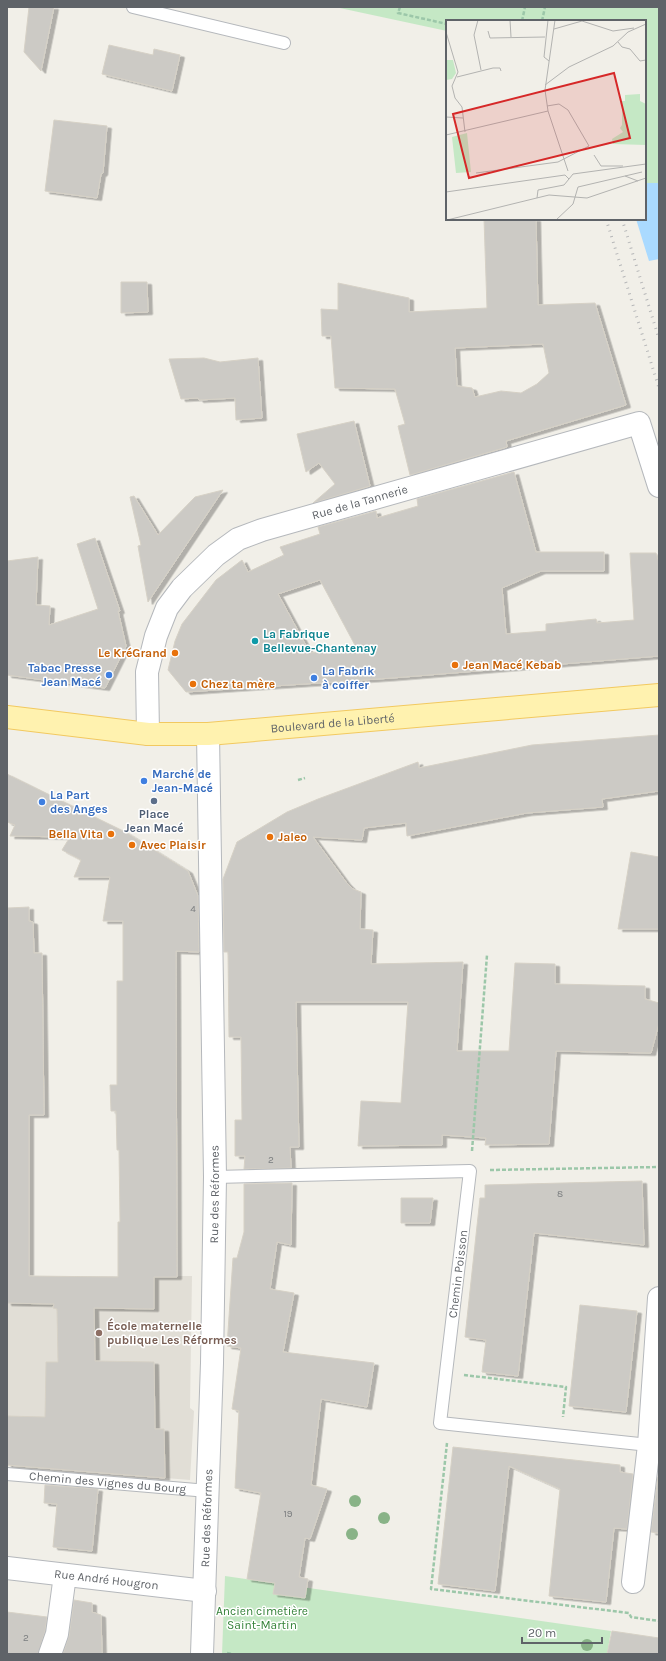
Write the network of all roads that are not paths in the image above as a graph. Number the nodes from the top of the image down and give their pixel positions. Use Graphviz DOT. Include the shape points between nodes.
graph roads {
  1 [pos="134,7"];
  2 [pos="284,43"];
  3 [pos="659,486"];
  4 [pos="659,695"];
  5 [pos="7,716"];
  6 [pos="148,734"];
  7 [pos="208,734"];
  8 [pos="215,1177"];
  9 [pos="659,1298"];
  10 [pos="649,1445"];
  11 [pos="7,1474"];
  12 [pos="208,1491"];
  13 [pos="7,1568"];
  14 [pos="65,1574"];
  15 [pos="633,1582"];
  16 [pos="205,1591"];
  17 [pos="50,1654"];
  18 [pos="202,1654"];
  1 -- 2 [label="lane"];
  3 -- 6 [label="street, Rue de la Tannerie" via="639,423 262,530 238,540 198,571 167,608 156,636 147,672"];
  4 -- 7 [label="main road, Boulevard de la Liberté"];
  5 -- 6 [label="main road, Boulevard de la Liberté"];
  6 -- 7 [label="main road, Boulevard de la Liberté"];
  7 -- 8 [label="street, Rue des Réformes"];
  8 -- 10 [label="lane, Chemin Poisson" via="470,1171 440,1423"];
  8 -- 12 [label="street, Rue des Réformes"];
  9 -- 10 [label="street"];
  10 -- 15 [label="street"];
  11 -- 12 [label="lane, Chemin des Vignes du Bourg"];
  12 -- 16 [label="street, Rue des Réformes"];
  13 -- 14 [label="street, Rue André Hougron"];
  14 -- 16 [label="street, Rue André Hougron"];
  14 -- 17 [label="street" via="57,1634"];
  16 -- 18 [label="street, Rue des Réformes"];
}
